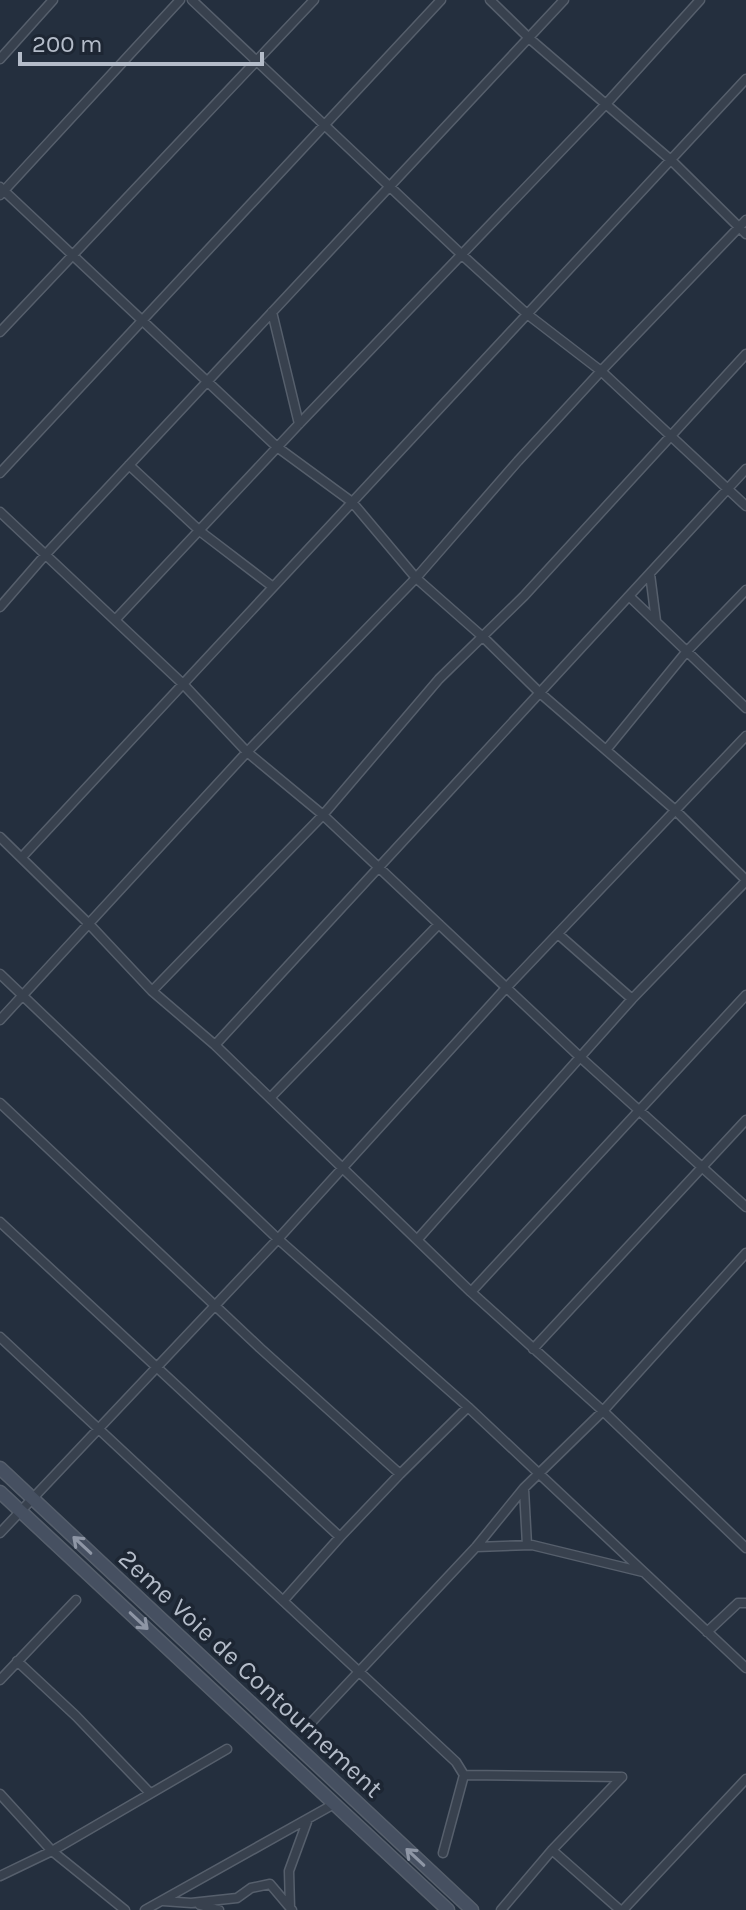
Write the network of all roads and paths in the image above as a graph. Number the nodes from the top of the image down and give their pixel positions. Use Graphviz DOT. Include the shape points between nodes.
graph roads {
  1 [pos="53,0"];
  2 [pos="180,0"];
  3 [pos="192,0"];
  4 [pos="314,0"];
  5 [pos="441,0"];
  6 [pos="490,0"];
  7 [pos="564,0"];
  8 [pos="700,0"];
  9 [pos="530,39"];
  10 [pos="0,59"];
  11 [pos="257,61"];
  12 [pos="746,79"];
  13 [pos="606,104"];
  14 [pos="324,124"];
  15 [pos="672,161"];
  16 [pos="389,188"];
  17 [pos="1,191"];
  18 [pos="746,220"];
  19 [pos="742,231"];
  20 [pos="461,254"];
  21 [pos="72,255"];
  22 [pos="272,312"];
  23 [pos="527,314"];
  24 [pos="143,320"];
  25 [pos="0,332"];
  26 [pos="746,354"];
  27 [pos="601,371"];
  28 [pos="206,382"];
  29 [pos="299,424"];
  30 [pos="671,434"];
  31 [pos="277,447"];
  32 [pos="129,465"];
  33 [pos="746,469"];
  34 [pos="0,473"];
  35 [pos="727,490"];
  36 [pos="352,502"];
  37 [pos="746,506"];
  38 [pos="0,512"];
  39 [pos="201,532"];
  40 [pos="46,554"];
  41 [pos="650,574"];
  42 [pos="416,578"];
  43 [pos="273,587"];
  44 [pos="746,590"];
  45 [pos="629,596"];
  46 [pos="0,607"];
  47 [pos="115,620"];
  48 [pos="656,621"];
  49 [pos="484,638"];
  50 [pos="687,651"];
  51 [pos="184,685"];
  52 [pos="540,693"];
  53 [pos="746,708"];
  54 [pos="746,736"];
  55 [pos="606,750"];
  56 [pos="247,752"];
  57 [pos="674,809"];
  58 [pos="323,815"];
  59 [pos="0,837"];
  60 [pos="22,857"];
  61 [pos="377,868"];
  62 [pos="746,881"];
  63 [pos="439,924"];
  64 [pos="90,925"];
  65 [pos="558,934"];
  66 [pos="0,974"];
  67 [pos="506,988"];
  68 [pos="152,991"];
  69 [pos="746,995"];
  70 [pos="22,997"];
  71 [pos="632,999"];
  72 [pos="0,1020"];
  73 [pos="215,1045"];
  74 [pos="580,1057"];
  75 [pos="270,1098"];
  76 [pos="0,1103"];
  77 [pos="637,1110"];
  78 [pos="746,1120"];
  79 [pos="342,1167"];
  80 [pos="701,1167"];
  81 [pos="746,1207"];
  82 [pos="0,1222"];
  83 [pos="278,1239"];
  84 [pos="417,1240"];
  85 [pos="746,1253"];
  86 [pos="471,1292"];
  87 [pos="214,1305"];
  88 [pos="0,1337"];
  89 [pos="533,1349"];
  90 [pos="155,1366"];
  91 [pos="468,1407"];
  92 [pos="603,1411"];
  93 [pos="97,1429"];
  94 [pos="0,1468"];
  95 [pos="400,1474"];
  96 [pos="538,1474"];
  97 [pos="524,1488"];
  98 [pos="0,1492"];
  99 [pos="32,1498"];
  100 [pos="21,1511"];
  101 [pos="0,1533"];
  102 [pos="340,1537"];
  103 [pos="527,1545"];
  104 [pos="476,1547"];
  105 [pos="746,1548"];
  106 [pos="644,1572"];
  107 [pos="76,1600"];
  108 [pos="283,1601"];
  109 [pos="746,1603"];
  110 [pos="707,1632"];
  111 [pos="17,1661"];
  112 [pos="746,1668"];
  113 [pos="359,1671"];
  114 [pos="0,1680"];
  115 [pos="307,1727"];
  116 [pos="227,1749"];
  117 [pos="464,1775"];
  118 [pos="746,1779"];
  119 [pos="150,1793"];
  120 [pos="0,1794"];
  121 [pos="8,1801"];
  122 [pos="334,1804"];
  123 [pos="0,1809"];
  124 [pos="308,1819"];
  125 [pos="552,1850"];
  126 [pos="52,1851"];
  127 [pos="443,1853"];
  128 [pos="0,1876"];
  129 [pos="162,1900"];
  130 [pos="191,1903"];
  131 [pos="291,1909"];
  132 [pos="125,1910"];
  133 [pos="145,1910"];
  134 [pos="219,1910"];
  135 [pos="448,1910"];
  136 [pos="472,1910"];
  137 [pos="501,1910"];
  138 [pos="621,1910"];
  1 -- 10 [label="street"];
  2 -- 17 [label="street"];
  3 -- 11 [label="street"];
  4 -- 11 [label="street"];
  5 -- 14 [label="street"];
  6 -- 9 [label="street"];
  7 -- 9 [label="street"];
  8 -- 13 [label="street"];
  9 -- 13 [label="street"];
  9 -- 16 [label="street"];
  11 -- 14 [label="street"];
  11 -- 21 [label="street"];
  12 -- 15 [label="street"];
  13 -- 15 [label="street"];
  13 -- 20 [label="street"];
  14 -- 16 [label="street"];
  14 -- 24 [label="street"];
  15 -- 19 [label="street"];
  15 -- 23 [label="street"];
  16 -- 20 [label="street"];
  16 -- 22 [label="street"];
  17 -- 21 [label="street"];
  18 -- 19 [label="street"];
  19 -- 27 [label="street"];
  20 -- 23 [label="street"];
  20 -- 29 [label="street"];
  21 -- 24 [label="street"];
  21 -- 25 [label="street"];
  22 -- 28 [label="street"];
  22 -- 29 [label="street"];
  23 -- 27 [label="street"];
  23 -- 36 [label="street"];
  24 -- 28 [label="street"];
  24 -- 34 [label="street"];
  26 -- 30 [label="street"];
  27 -- 30 [label="street"];
  27 -- 42 [label="street"];
  28 -- 31 [label="street"];
  28 -- 32 [label="street"];
  29 -- 31 [label="street"];
  30 -- 35 [label="street"];
  30 -- 49 [label="street"];
  31 -- 36 [label="street"];
  31 -- 39 [label="street"];
  32 -- 39 [label="street"];
  32 -- 40 [label="street"];
  33 -- 35 [label="street"];
  35 -- 37 [label="street"];
  35 -- 41 [label="street"];
  36 -- 42 [label="street"];
  36 -- 43 [label="street"];
  38 -- 40 [label="street"];
  39 -- 43 [label="street"];
  39 -- 47 [label="street"];
  40 -- 46 [label="street"];
  40 -- 47 [label="street"];
  41 -- 45 [label="street"];
  41 -- 48 [label="street"];
  42 -- 49 [label="street"];
  42 -- 56 [label="street"];
  43 -- 51 [label="street"];
  44 -- 50 [label="street"];
  45 -- 48 [label="street"];
  45 -- 52 [label="street"];
  47 -- 51 [label="street"];
  48 -- 50 [label="street"];
  49 -- 52 [label="street"];
  49 -- 58 [label="street" via="439,679"];
  50 -- 53 [label="street"];
  50 -- 55 [label="street"];
  51 -- 56 [label="street"];
  51 -- 60 [label="street"];
  52 -- 55 [label="street"];
  52 -- 61 [label="street"];
  54 -- 57 [label="street"];
  55 -- 57 [label="street"];
  56 -- 58 [label="street"];
  56 -- 64 [label="street"];
  57 -- 62 [label="street"];
  57 -- 65 [label="street"];
  58 -- 61 [label="street"];
  58 -- 68 [label="street"];
  59 -- 60 [label="street"];
  60 -- 64 [label="street"];
  61 -- 63 [label="street"];
  61 -- 73 [label="street"];
  62 -- 71 [label="street"];
  63 -- 67 [label="street"];
  63 -- 75 [label="street"];
  64 -- 68 [label="street"];
  64 -- 70 [label="street"];
  65 -- 67 [label="street"];
  65 -- 71 [label="street"];
  66 -- 70 [label="street"];
  67 -- 74 [label="street"];
  67 -- 79 [label="street"];
  68 -- 73 [label="street"];
  69 -- 77 [label="street"];
  70 -- 72 [label="street"];
  70 -- 83 [label="street"];
  71 -- 74 [label="street"];
  73 -- 75 [label="street"];
  74 -- 77 [label="street"];
  74 -- 84 [label="street"];
  75 -- 79 [label="street"];
  76 -- 87 [label="street"];
  77 -- 80 [label="street"];
  77 -- 86 [label="street"];
  78 -- 80 [label="street"];
  79 -- 83 [label="street"];
  79 -- 84 [label="street"];
  80 -- 81 [label="street"];
  80 -- 89 [label="street"];
  82 -- 90 [label="street"];
  83 -- 87 [label="street"];
  83 -- 91 [label="street"];
  84 -- 86 [label="street"];
  85 -- 92 [label="street"];
  86 -- 89 [label="street"];
  87 -- 90 [label="street"];
  87 -- 95 [label="street"];
  88 -- 93 [label="street"];
  89 -- 92 [label="street"];
  90 -- 93 [label="street"];
  90 -- 102 [label="street"];
  91 -- 95 [label="street"];
  91 -- 96 [label="street"];
  92 -- 96 [label="street"];
  92 -- 105 [label="street"];
  93 -- 99 [label="street"];
  93 -- 108 [label="street"];
  94 -- 99 [label="main road, 2eme Voie de Contournement"];
  95 -- 102 [label="street"];
  96 -- 97 [label="street"];
  96 -- 106 [label="street"];
  97 -- 103 [label="street"];
  97 -- 104 [label="street"];
  98 -- 100 [label="main road"];
  99 -- 100 [label="street"];
  136 -- 99 [label="main road, 2eme Voie de Contournement, one-way"];
  100 -- 101 [label="street"];
  100 -- 122 [label="main road, one-way"];
  102 -- 108 [label="street"];
  103 -- 104 [label="street"];
  103 -- 106 [label="street"];
  104 -- 113 [label="street"];
  106 -- 110 [label="street"];
  107 -- 111 [label="street"];
  108 -- 113 [label="street"];
  109 -- 110 [label="street" via="738,1603"];
  110 -- 112 [label="street"];
  111 -- 114 [label="street"];
  111 -- 119 [label="street"];
  113 -- 115 [label="street"];
  113 -- 117 [label="street"];
  116 -- 119 [label="street"];
  117 -- 125 [label="street" via="622,1777"];
  117 -- 127 [label="street"];
  118 -- 138 [label="street"];
  119 -- 126 [label="street"];
  120 -- 121 [label="street"];
  121 -- 123 [label="street"];
  121 -- 126 [label="street"];
  122 -- 124 [label="street"];
  122 -- 135 [label="main road"];
  124 -- 129 [label="street"];
  124 -- 131 [label="street" via="289,1871"];
  125 -- 137 [label="street"];
  125 -- 138 [label="street"];
  126 -- 128 [label="street"];
  126 -- 132 [label="street"];
  129 -- 130 [label="street"];
  129 -- 133 [label="street"];
  130 -- 131 [label="street" via="237,1898 270,1884"];
  130 -- 134 [label="street"];
}
